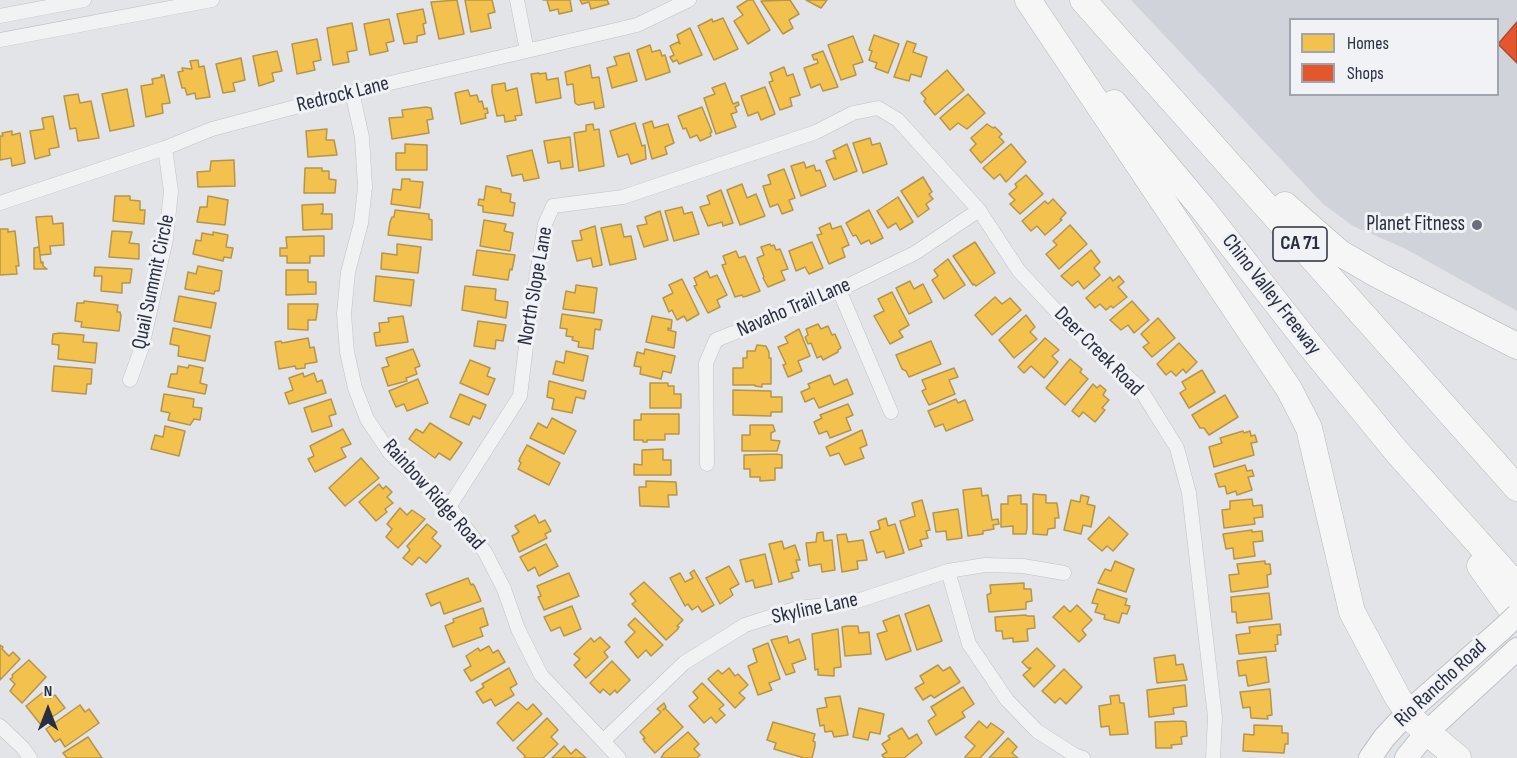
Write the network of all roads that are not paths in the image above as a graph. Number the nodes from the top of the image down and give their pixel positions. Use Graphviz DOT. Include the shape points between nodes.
graph roads {
  1 [pos="84,0"];
  2 [pos="213,0"];
  3 [pos="517,0"];
  4 [pos="689,0"];
  5 [pos="1028,0"];
  6 [pos="1083,0"];
  7 [pos="1090,0"];
  8 [pos="0,16"];
  9 [pos="0,40"];
  10 [pos="527,51"];
  11 [pos="352,92"];
  12 [pos="878,108"];
  13 [pos="165,148"];
  14 [pos="0,203"];
  15 [pos="979,210"];
  16 [pos="839,290"];
  17 [pos="1517,346"];
  18 [pos="130,380"];
  19 [pos="891,412"];
  20 [pos="1397,452"];
  21 [pos="707,464"];
  22 [pos="1517,488"];
  23 [pos="449,507"];
  24 [pos="948,572"];
  25 [pos="1064,573"];
  26 [pos="1517,586"];
  27 [pos="1512,621"];
  28 [pos="1517,649"];
  29 [pos="1408,712"];
  30 [pos="0,726"];
  31 [pos="1427,732"];
  32 [pos="603,741"];
  33 [pos="30,758"];
  34 [pos="619,758"];
  35 [pos="1083,758"];
  36 [pos="1213,758"];
  37 [pos="1370,758"];
  38 [pos="1406,758"];
  39 [pos="1458,758"];
  1 -- 8 [label="street"];
  2 -- 9 [label="street"];
  3 -- 10 [label="street"];
  4 -- 10 [label="street, Redrock Lane" via="637,25"];
  5 -- 20 [label="highway, Chino Valley Freeway / CA 71" via="1203,209"];
  5 -- 29 [label="highway" via="1289,389 1309,428 1352,612"];
  6 -- 22 [label="highway, CA 71"];
  7 -- 17 [label="highway" via="1307,226 1378,275"];
  10 -- 11 [label="street, Redrock Lane"];
  11 -- 13 [label="street, Redrock Lane" via="212,129"];
  11 -- 23 [label="street, Rainbow Ridge Road" via="362,137 365,187 344,314 355,388 368,419 390,453"];
  12 -- 15 [label="street, Deer Creek Road" via="898,120"];
  12 -- 23 [label="street, North Slope Lane" via="853,113 816,132 623,197 553,206 545,224 520,396"];
  13 -- 14 [label="street, Redrock Lane"];
  13 -- 18 [label="street, Quail Summit Circle" via="171,191 166,238 142,347"];
  15 -- 16 [label="street, Navaho Trail Lane" via="915,253"];
  15 -- 36 [label="street, Deer Creek Road" via="1019,271 1071,327 1139,387 1177,448 1189,493 1213,694"];
  16 -- 19 [label="street"];
  16 -- 21 [label="street, Navaho Trail Lane" via="716,340 706,363"];
  20 -- 26 [label="highway, Chino Valley Freeway / CA 71"];
  20 -- 27 [label="highway"];
  23 -- 32 [label="street, Rainbow Ridge Road" via="485,552 541,675"];
  24 -- 25 [label="street, Skyline Lane" via="985,565"];
  24 -- 32 [label="street, Skyline Lane" via="854,602 798,608 745,625 684,663"];
  24 -- 35 [label="street" via="969,644 1007,700 1036,731"];
  27 -- 29 [label="main road, Rio Rancho Road"];
  28 -- 31 [label="main road, Rio Rancho Road"];
  29 -- 31 [label="highway"];
  29 -- 37 [label="main road, Rio Rancho Road"];
  30 -- 33 [label="street"];
  31 -- 38 [label="main road, Rio Rancho Road"];
  31 -- 39 [label="highway"];
  32 -- 34 [label="street, Rainbow Ridge Road"];
}
